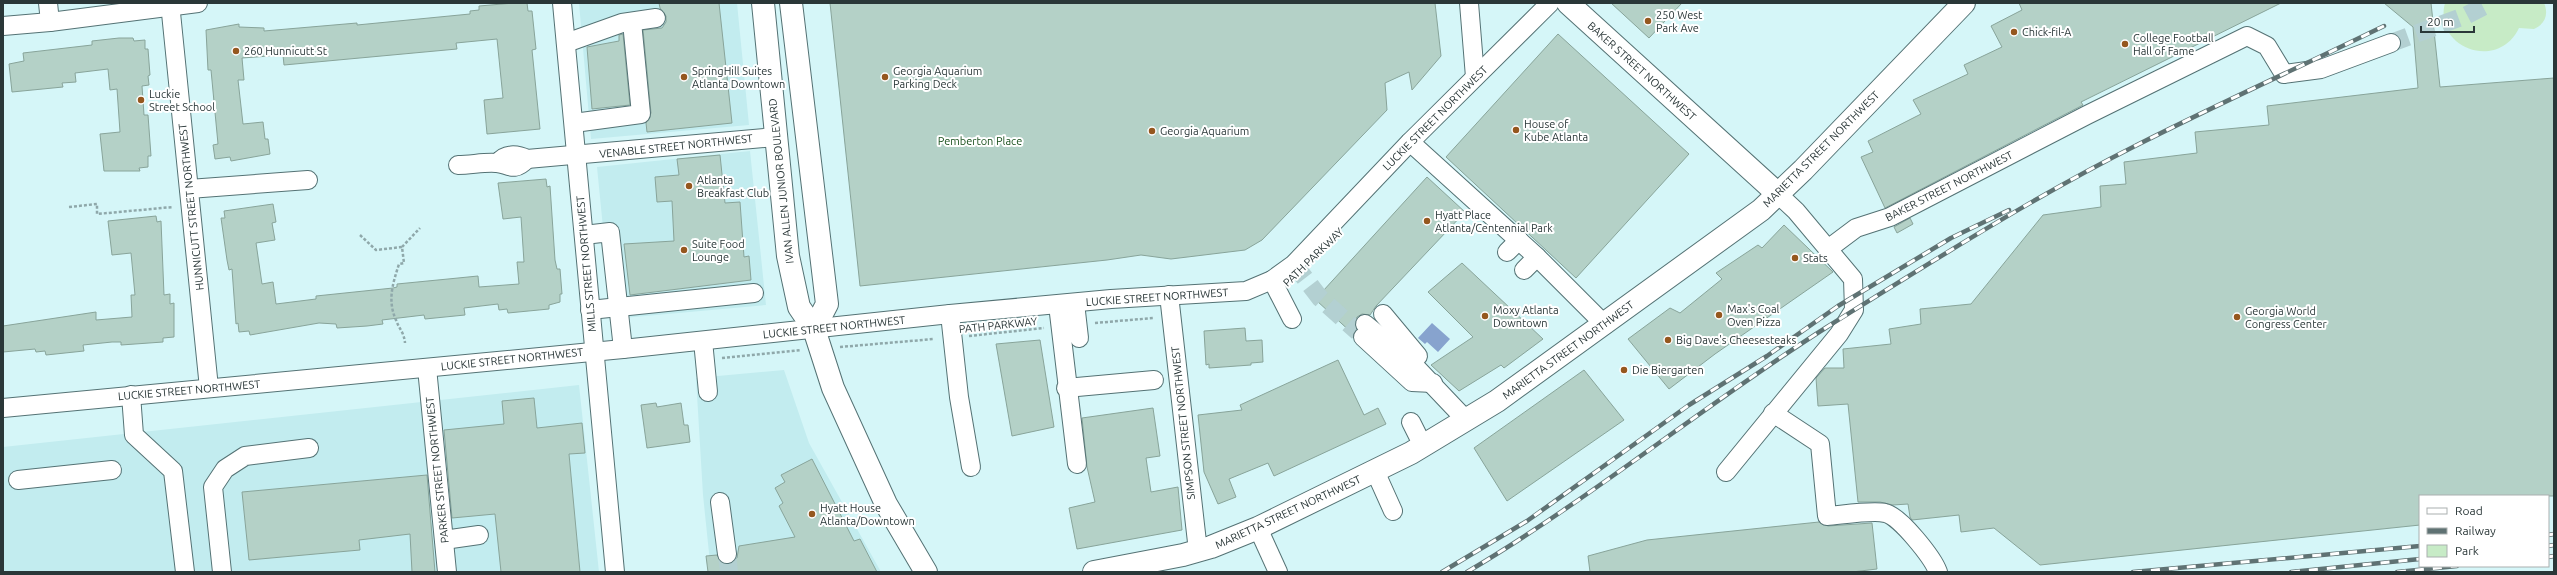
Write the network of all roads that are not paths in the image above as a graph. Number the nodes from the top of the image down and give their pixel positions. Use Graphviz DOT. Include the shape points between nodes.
graph roads {
  1 [pos="48,3"];
  2 [pos="198,3"];
  3 [pos="562,3"];
  4 [pos="763,3"];
  5 [pos="791,3"];
  6 [pos="1469,3"];
  7 [pos="1550,3"];
  8 [pos="1568,3"];
  9 [pos="170,4"];
  10 [pos="1963,4"];
  11 [pos="656,18"];
  12 [pos="50,22"];
  13 [pos="632,22"];
  14 [pos="3,26"];
  15 [pos="566,43"];
  16 [pos="2391,43"];
  17 [pos="1475,77"];
  18 [pos="574,123"];
  19 [pos="775,136"];
  20 [pos="1410,142"];
  21 [pos="577,156"];
  22 [pos="458,165"];
  23 [pos="308,180"];
  24 [pos="1778,194"];
  25 [pos="190,197"];
  26 [pos="584,235"];
  27 [pos="1828,249"];
  28 [pos="1537,257"];
  29 [pos="1524,270"];
  30 [pos="1272,280"];
  31 [pos="754,293"];
  32 [pos="1169,295"];
  33 [pos="1066,304"];
  34 [pos="619,308"];
  35 [pos="590,310"];
  36 [pos="950,314"];
  37 [pos="1383,314"];
  38 [pos="1292,319"];
  39 [pos="1605,325"];
  40 [pos="814,330"];
  41 [pos="703,341"];
  42 [pos="623,349"];
  43 [pos="1405,350"];
  44 [pos="594,351"];
  45 [pos="428,368"];
  46 [pos="1154,380"];
  47 [pos="1433,383"];
  48 [pos="209,388"];
  49 [pos="1066,388"];
  50 [pos="708,392"];
  51 [pos="131,395"];
  52 [pos="3,408"];
  53 [pos="1773,413"];
  54 [pos="1466,420"];
  55 [pos="1411,422"];
  56 [pos="1423,446"];
  57 [pos="309,448"];
  58 [pos="1077,464"];
  59 [pos="971,467"];
  60 [pos="112,470"];
  61 [pos="1375,471"];
  62 [pos="1726,472"];
  63 [pos="18,480"];
  64 [pos="720,502"];
  65 [pos="1393,511"];
  66 [pos="1258,528"];
  67 [pos="479,535"];
  68 [pos="444,540"];
  69 [pos="1198,551"];
  70 [pos="726,554"];
  71 [pos="185,572"];
  72 [pos="222,572"];
  73 [pos="447,572"];
  74 [pos="615,572"];
  75 [pos="926,572"];
  76 [pos="1094,572"];
  77 [pos="1278,572"];
  78 [pos="1938,572"];
  1 -- 12 [label="street"];
  2 -- 9 [label="street"];
  3 -- 15 [label="street, MILLS STREET NORTHWEST"];
  4 -- 19 [label="main road, IVAN ALLEN JUNIOR BOULEVARD"];
  5 -- 40 [label="main road" via="827,304"];
  6 -- 17 [label="street"];
  7 -- 17 [label="street, LUCKIE STREET NORTHWEST"];
  8 -- 24 [label="main road, BAKER STREET NORTHWEST"];
  9 -- 12 [label="street"];
  9 -- 25 [label="street, HUNNICUTT STREET NORTHWEST"];
  10 -- 24 [label="main road, MARIETTA STREET NORTHWEST"];
  11 -- 13 [label="street"];
  12 -- 14 [label="street"];
  13 -- 15 [label="street" via="605,28"];
  13 -- 18 [label="street" via="642,114"];
  15 -- 18 [label="street, MILLS STREET NORTHWEST"];
  16 -- 27 [label="street, BAKER STREET NORTHWEST" via="2321,69 2284,74 2266,46 2247,36 1890,217 1856,228"];
  17 -- 20 [label="street, LUCKIE STREET NORTHWEST"];
  18 -- 21 [label="street, MILLS STREET NORTHWEST"];
  19 -- 21 [label="street, VENABLE STREET NORTHWEST"];
  19 -- 40 [label="main road, IVAN ALLEN JUNIOR BOULEVARD" via="787,249 794,289 799,307"];
  20 -- 28 [label="street" via="1513,246"];
  20 -- 30 [label="street, LUCKIE STREET NORTHWEST" via="1294,264"];
  21 -- 22 [label="street, VENABLE STREET NORTHWEST" via="527,160 517,166 506,167 498,163"];
  21 -- 26 [label="street, MILLS STREET NORTHWEST"];
  23 -- 25 [label="street"];
  24 -- 27 [label="street, BAKER STREET NORTHWEST"];
  24 -- 39 [label="main road, MARIETTA STREET NORTHWEST" via="1761,210"];
  25 -- 48 [label="street, HUNNICUTT STREET NORTHWEST"];
  26 -- 34 [label="street" via="610,232"];
  26 -- 35 [label="street, MILLS STREET NORTHWEST"];
  27 -- 53 [label="street" via="1853,279 1854,310 1839,334"];
  28 -- 29 [label="street"];
  28 -- 39 [label="street"];
  30 -- 32 [label="street, LUCKIE STREET NORTHWEST" via="1246,291"];
  30 -- 38 [label="street"];
  31 -- 34 [label="street"];
  32 -- 33 [label="street, LUCKIE STREET NORTHWEST"];
  32 -- 69 [label="street, SIMPSON STREET NORTHWEST"];
  33 -- 36 [label="street, LUCKIE STREET NORTHWEST"];
  33 -- 49 [label="street" via="1072,330"];
  34 -- 35 [label="street"];
  34 -- 42 [label="street"];
  35 -- 44 [label="street, MILLS STREET NORTHWEST"];
  36 -- 40 [label="street, LUCKIE STREET NORTHWEST"];
  36 -- 59 [label="street" via="959,397"];
  37 -- 43 [label="street"];
  39 -- 54 [label="main road, MARIETTA STREET NORTHWEST"];
  40 -- 41 [label="street, LUCKIE STREET NORTHWEST"];
  40 -- 75 [label="main road, IVAN ALLEN JUNIOR BOULEVARD" via="836,395 886,504"];
  41 -- 42 [label="street, LUCKIE STREET NORTHWEST"];
  41 -- 50 [label="street"];
  42 -- 44 [label="street, LUCKIE STREET NORTHWEST"];
  43 -- 47 [label="street"];
  43 -- 47 [label="street" via="1362,328 1412,382"];
  44 -- 45 [label="street, LUCKIE STREET NORTHWEST"];
  44 -- 74 [label="street, MILLS STREET NORTHWEST"];
  45 -- 48 [label="street, LUCKIE STREET NORTHWEST"];
  45 -- 68 [label="street, PARKER STREET NORTHWEST"];
  46 -- 49 [label="street"];
  47 -- 54 [label="street"];
  48 -- 51 [label="street, LUCKIE STREET NORTHWEST"];
  49 -- 58 [label="street"];
  51 -- 52 [label="street, LUCKIE STREET NORTHWEST"];
  51 -- 71 [label="street" via="134,435 173,471"];
  53 -- 62 [label="street"];
  53 -- 78 [label="street" via="1820,444 1827,516 1886,513 1899,521 1921,546"];
  54 -- 56 [label="main road, MARIETTA STREET NORTHWEST"];
  55 -- 56 [label="street"];
  56 -- 61 [label="main road, MARIETTA STREET NORTHWEST"];
  57 -- 72 [label="street" via="245,456 221,475 213,487"];
  60 -- 63 [label="street"];
  61 -- 65 [label="street"];
  61 -- 66 [label="main road, MARIETTA STREET NORTHWEST"];
  64 -- 70 [label="street"];
  66 -- 69 [label="main road, MARIETTA STREET NORTHWEST"];
  66 -- 77 [label="street"];
  67 -- 68 [label="street"];
  68 -- 73 [label="street, PARKER STREET NORTHWEST"];
  69 -- 76 [label="main road, MARIETTA STREET NORTHWEST"];
}
